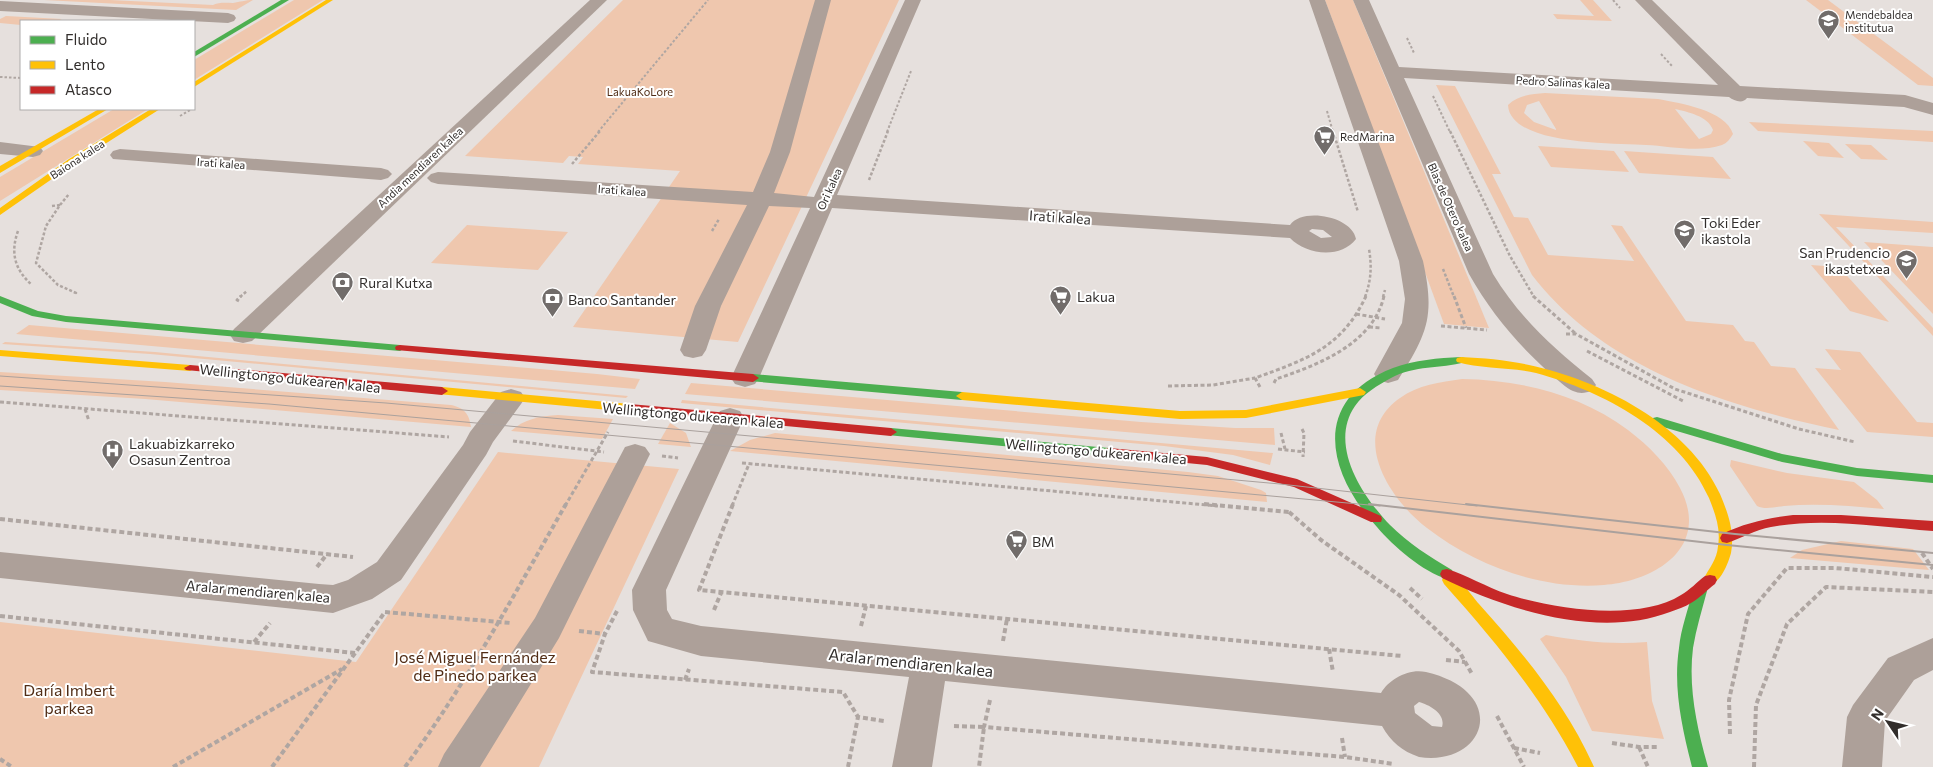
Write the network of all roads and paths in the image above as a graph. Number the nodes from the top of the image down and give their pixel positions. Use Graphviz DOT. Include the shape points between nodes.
graph roads {
  1 [pos="286,0"];
  2 [pos="330,0"];
  3 [pos="599,0"];
  4 [pos="708,0"];
  5 [pos="823,0"];
  6 [pos="913,0"];
  7 [pos="1317,0"];
  8 [pos="1361,0"];
  9 [pos="1643,0"];
  10 [pos="0,6"];
  11 [pos="228,18"];
  12 [pos="1405,34"];
  13 [pos="195,54"];
  14 [pos="1393,72"];
  15 [pos="1436,75"];
  16 [pos="0,77"];
  17 [pos="20,78"];
  18 [pos="195,84"];
  19 [pos="1732,91"];
  20 [pos="1933,109"];
  21 [pos="102,110"];
  22 [pos="154,110"];
  23 [pos="1933,114"];
  24 [pos="0,148"];
  25 [pos="33,151"];
  26 [pos="120,155"];
  27 [pos="0,170"];
  28 [pos="381,174"];
  29 [pos="438,178"];
  30 [pos="554,186"];
  31 [pos="761,199"];
  32 [pos="815,201"];
  33 [pos="51,206"];
  34 [pos="0,212"];
  35 [pos="20,228"];
  36 [pos="1298,232"];
  37 [pos="0,299"];
  38 [pos="31,312"];
  39 [pos="1369,327"];
  40 [pos="1576,334"];
  41 [pos="242,335"];
  42 [pos="693,350"];
  43 [pos="0,354"];
  44 [pos="1388,374"];
  45 [pos="745,378"];
  46 [pos="1274,382"];
  47 [pos="1582,385"];
  48 [pos="1360,392"];
  49 [pos="511,398"];
  50 [pos="0,402"];
  51 [pos="85,409"];
  52 [pos="1641,416"];
  53 [pos="730,418"];
  54 [pos="89,421"];
  55 [pos="457,438"];
  56 [pos="512,441"];
  57 [pos="635,454"];
  58 [pos="710,460"];
  59 [pos="749,464"];
  60 [pos="1933,479"];
  61 [pos="1289,512"];
  62 [pos="0,519"];
  63 [pos="1376,519"];
  64 [pos="1933,526"];
  65 [pos="1728,538"];
  66 [pos="328,554"];
  67 [pos="0,565"];
  68 [pos="1440,569"];
  69 [pos="1700,590"];
  70 [pos="1933,592"];
  71 [pos="0,616"];
  72 [pos="547,628"];
  73 [pos="355,653"];
  74 [pos="1933,653"];
  75 [pos="1407,656"];
  76 [pos="1436,659"];
  77 [pos="1465,662"];
  78 [pos="928,664"];
  79 [pos="344,668"];
  80 [pos="1394,712"];
  81 [pos="858,717"];
  82 [pos="920,726"];
  83 [pos="984,727"];
  84 [pos="1640,747"];
  85 [pos="0,759"];
  86 [pos="1397,764"];
  87 [pos="12,767"];
  88 [pos="173,767"];
  89 [pos="272,767"];
  90 [pos="458,767"];
  91 [pos="848,767"];
  92 [pos="912,767"];
  93 [pos="979,767"];
  94 [pos="1586,767"];
  95 [pos="1648,767"];
  96 [pos="1700,767"];
  97 [pos="1754,767"];
  98 [pos="1862,767"];
  1 -- 13 [label="main road"];
  2 -- 18 [label="main road"];
  3 -- 41 [label="street, Andia mendiaren kalea"];
  4 -- 30 [label="path"];
  5 -- 31 [label="street" via="780,152"];
  6 -- 32 [label="street, Ori kalea"];
  7 -- 44 [label="street" via="1411,261 1416,286 1418,306 1415,324"];
  8 -- 14 [label="street, Blas de Otero kalea"];
  9 -- 19 [label="street"];
  10 -- 11 [label="street"];
  12 -- 15 [label="path" via="1417,60 1428,62"];
  14 -- 15 [label="street, Pedro Salinas kalea"];
  14 -- 47 [label="street, Blas de Otero kalea" via="1494,298 1529,341"];
  15 -- 19 [label="street, Pedro Salinas kalea"];
  15 -- 40 [label="path" via="1440,83 1428,85 1510,256 1533,297"];
  16 -- 17 [label="path"];
  19 -- 20 [label="street, Pedro Salinas kalea" via="1906,101"];
  19 -- 23 [label="street, Pedro Salinas kalea" via="1742,99 1776,108 1917,116"];
  21 -- 25 [label="main road"];
  22 -- 34 [label="main road, Baiona kalea" via="72,161"];
  24 -- 25 [label="street"];
  25 -- 27 [label="main road"];
  26 -- 28 [label="street, Irati kalea"];
  29 -- 30 [label="street, Irati kalea"];
  30 -- 31 [label="street, Irati kalea"];
  31 -- 32 [label="street, Irati kalea"];
  31 -- 42 [label="street" via="708,306"];
  32 -- 36 [label="street, Irati kalea"];
  32 -- 45 [label="street, Ori kalea"];
  33 -- 38 [label="path" via="60,205 46,226 36,263 58,285 76,293"];
  35 -- 38 [label="path" via="13,243 18,270 30,283 52,296"];
  37 -- 38 [label="main road"];
  38 -- 41 [label="main road" via="66,319"];
  39 -- 46 [label="path" via="1330,358"];
  41 -- 45 [label="main road"];
  43 -- 49 [label="main road, Wellingtongo dukearen kalea" via="104,360"];
  44 -- 47 [label="main road" via="1434,362 1471,361 1521,366"];
  44 -- 48 [label="main road"];
  45 -- 48 [label="main road" via="1180,414 1246,414"];
  47 -- 52 [label="main road"];
  48 -- 63 [label="main road" via="1343,420 1341,453 1355,492"];
  49 -- 53 [label="main road, Wellingtongo dukearen kalea"];
  49 -- 67 [label="street, Aralar mendiaren kalea" via="389,571 360,590 344,596 310,598"];
  50 -- 51 [label="path"];
  51 -- 54 [label="path"];
  51 -- 55 [label="path"];
  52 -- 60 [label="main road" via="1782,458 1857,472"];
  52 -- 65 [label="main road" via="1692,459 1711,484 1722,509"];
  53 -- 58 [label="street, Aralar mendiaren kalea"];
  53 -- 63 [label="main road, Wellingtongo dukearen kalea" via="1207,461 1297,483"];
  56 -- 57 [label="path"];
  57 -- 58 [label="path"];
  57 -- 72 [label="street"];
  58 -- 59 [label="path"];
  58 -- 78 [label="street, Aralar mendiaren kalea" via="649,590 650,610 660,631 701,642"];
  59 -- 61 [label="path"];
  59 -- 75 [label="path" via="699,590"];
  62 -- 66 [label="path"];
  63 -- 68 [label="main road" via="1404,545"];
  64 -- 65 [label="main road" via="1838,520 1781,522 1752,527"];
  65 -- 69 [label="main road" via="1718,570"];
  68 -- 69 [label="main road" via="1478,589 1519,604 1603,617 1641,614 1674,605"];
  68 -- 94 [label="main road" via="1535,682 1572,738"];
  69 -- 96 [label="main road" via="1686,648 1685,696 1693,746"];
  70 -- 97 [label="path" via="1826,587 1787,624 1756,706"];
  71 -- 73 [label="path"];
  72 -- 73 [label="path" via="385,612"];
  72 -- 81 [label="path" via="605,634 592,672 843,692"];
  72 -- 90 [label="street"];
  73 -- 79 [label="path"];
  74 -- 98 [label="street" via="1901,668 1866,717"];
  76 -- 77 [label="path"];
  78 -- 80 [label="street, Aralar mendiaren kalea"];
  78 -- 82 [label="street"];
  79 -- 88 [label="path"];
  79 -- 89 [label="path"];
  81 -- 82 [label="path"];
  81 -- 91 [label="path"];
  82 -- 83 [label="path"];
  82 -- 92 [label="street"];
  83 -- 86 [label="path"];
  83 -- 93 [label="path"];
  84 -- 95 [label="path"];
  85 -- 87 [label="path"];
}
